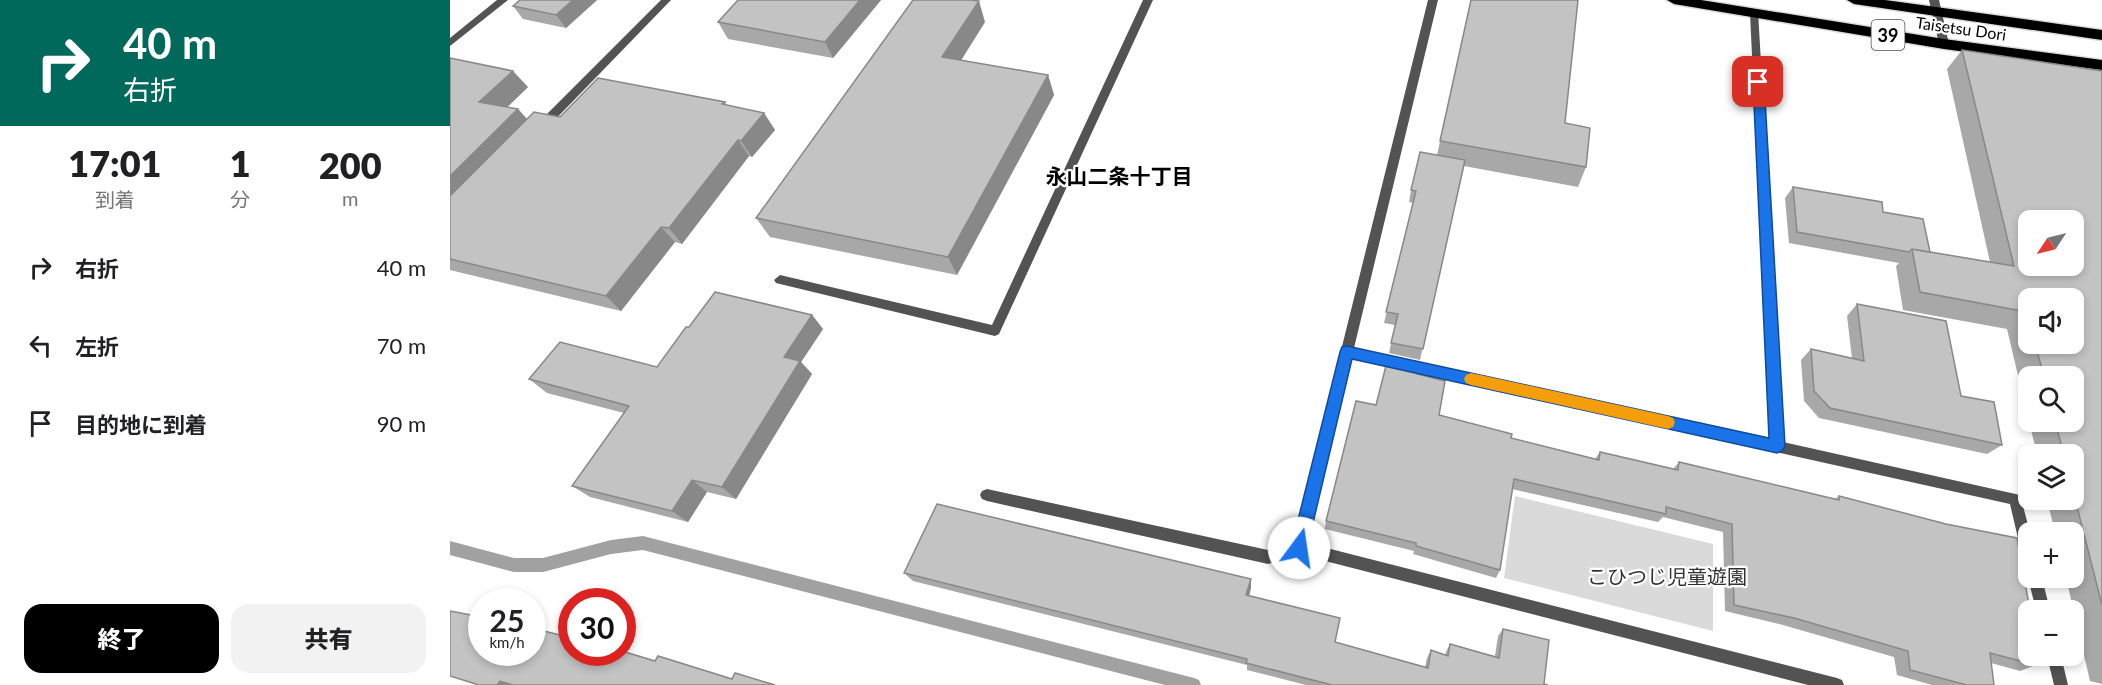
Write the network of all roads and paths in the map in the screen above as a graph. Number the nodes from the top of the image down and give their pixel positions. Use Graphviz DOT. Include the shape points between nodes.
graph roads {
  1 [pos="503,0"];
  2 [pos="666,0"];
  3 [pos="1148,0"];
  4 [pos="1433,0"];
  5 [pos="1674,0"];
  6 [pos="1854,0"];
  7 [pos="1935,6"];
  8 [pos="1755,13"];
  9 [pos="2102,35"];
  10 [pos="450,43"];
  11 [pos="1944,44"];
  12 [pos="2102,65"];
  13 [pos="533,135"];
  14 [pos="780,280"];
  15 [pos="1347,352"];
  16 [pos="1777,446"];
  17 [pos="987,495"];
  18 [pos="2021,522"];
  19 [pos="1299,548"];
  20 [pos="2056,666"];
  21 [pos="1837,685"];
  22 [pos="2061,685"];
  1 -- 10 [label="street"];
  2 -- 13 [label="street"];
  3 -- 14 [label="street" via="995,331"];
  4 -- 15 [label="street"];
  5 -- 8 [label="highway, Taisetsu Dori / 39"];
  6 -- 7 [label="highway, Taisetsu Dori / 39"];
  7 -- 9 [label="highway, Taisetsu Dori / 39"];
  7 -- 11 [label="street"];
  8 -- 11 [label="highway, Taisetsu Dori / 39"];
  8 -- 16 [label="street"];
  11 -- 12 [label="highway, Taisetsu Dori / 39"];
  15 -- 16 [label="street"];
  15 -- 19 [label="street"];
  16 -- 18 [label="street" via="2015,499"];
  17 -- 19 [label="street" via="1268,557"];
  19 -- 21 [label="street"];
  20 -- 22 [label="street"];
}
